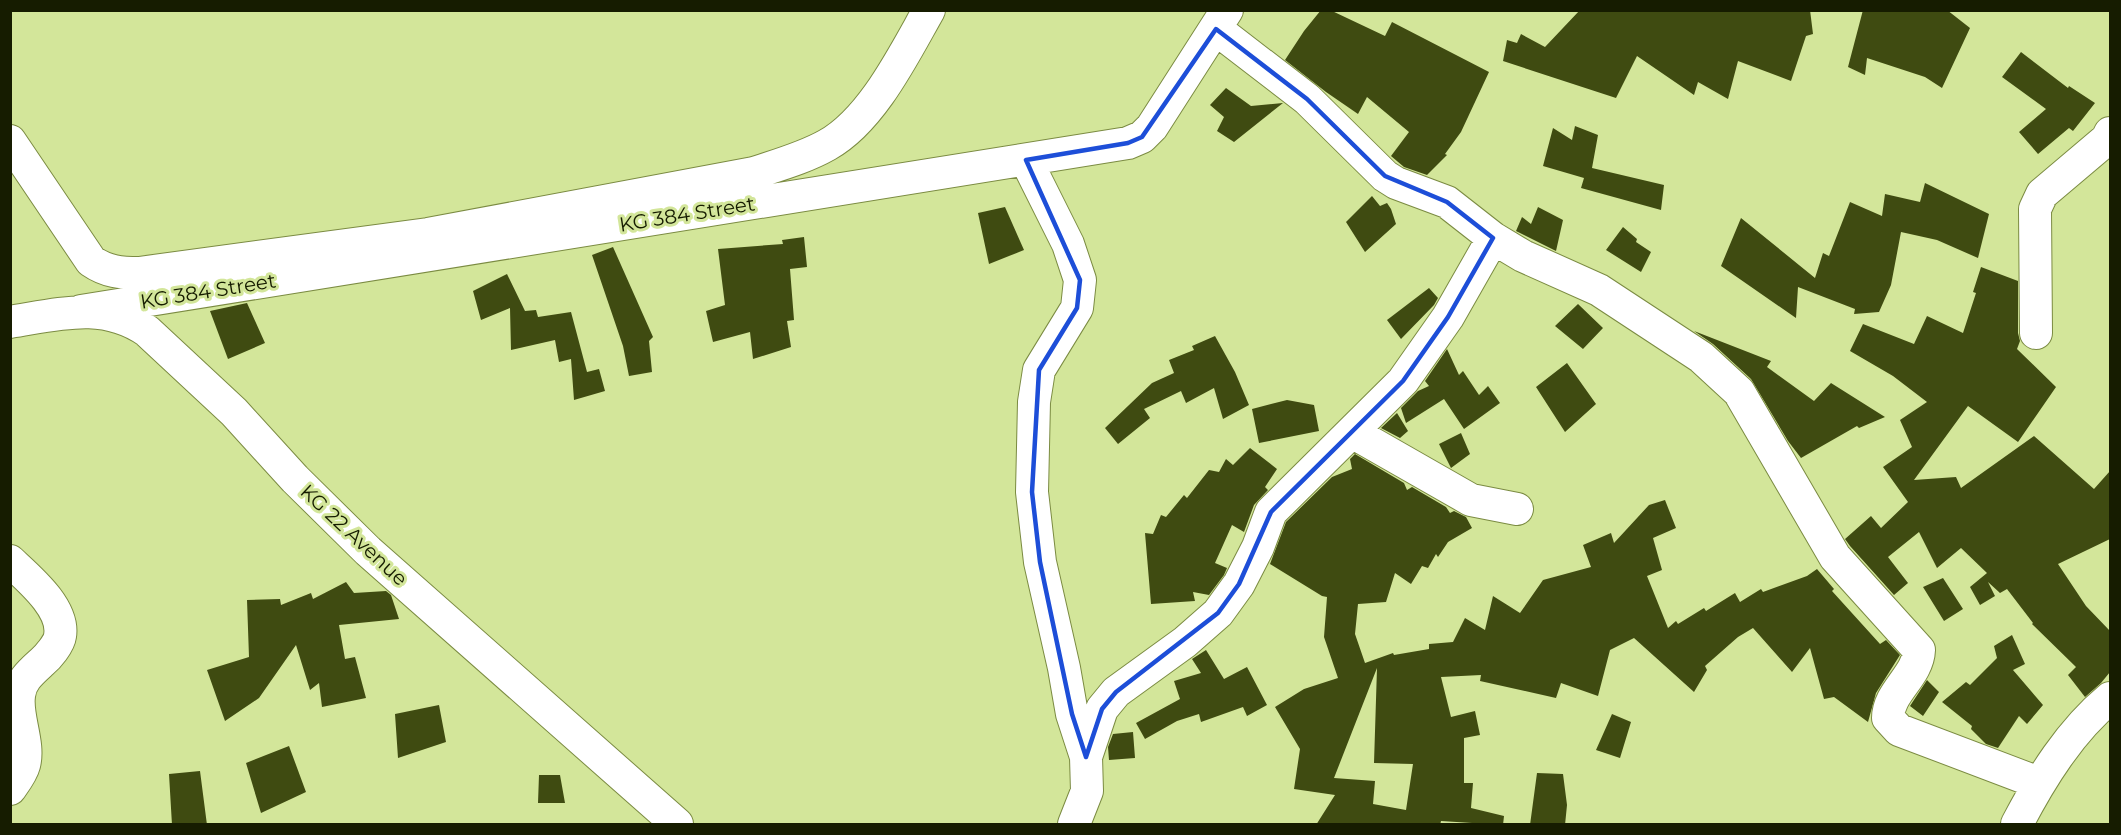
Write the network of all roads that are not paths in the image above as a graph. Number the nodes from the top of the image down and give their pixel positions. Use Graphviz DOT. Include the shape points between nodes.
graph roads {
  1 [pos="929,10"];
  2 [pos="1221,20"];
  3 [pos="2110,133"];
  4 [pos="10,141"];
  5 [pos="1026,159"];
  6 [pos="1493,238"];
  7 [pos="81,311"];
  8 [pos="10,322"];
  9 [pos="2036,333"];
  10 [pos="1352,432"];
  11 [pos="1517,508"];
  12 [pos="10,561"];
  13 [pos="2110,698"];
  14 [pos="1086,757"];
  15 [pos="2038,783"];
  16 [pos="10,789"];
  17 [pos="676,825"];
  18 [pos="1074,825"];
  19 [pos="2017,825"];
  1 -- 4 [label="street" via="884,88 856,121 828,144 795,159 754,173 428,234 122,273 92,261"];
  2 -- 5 [label="street, KG 384 Street" via="1152,127 1142,136 1128,143"];
  2 -- 6 [label="street" via="1385,176 1447,202"];
  3 -- 9 [label="street" via="2042,194 2035,209"];
  5 -- 7 [label="street, KG 384 Street"];
  5 -- 14 [label="street" via="1068,244 1080,280 1077,308 1039,370 1034,402 1032,492 1040,562 1072,714"];
  6 -- 10 [label="street" via="1448,317 1403,381"];
  6 -- 15 [label="street" via="1599,291 1658,327 1701,357 1739,392 1836,557 1919,650 1919,661 1888,708 1888,718 1899,730"];
  7 -- 8 [label="street, KG 22 Avenue"];
  7 -- 17 [label="street, KG 22 Avenue" via="133,322 169,350 368,551"];
  10 -- 11 [label="street" via="1472,500"];
  10 -- 14 [label="street" via="1271,512 1239,584 1218,613 1116,692 1102,709"];
  12 -- 16 [label="street" via="42,592 58,617 60,637 24,680 19,693 24,764"];
  13 -- 15 [label="street" via="2093,712"];
  14 -- 18 [label="street" via="1087,791"];
  15 -- 19 [label="street"];
}
